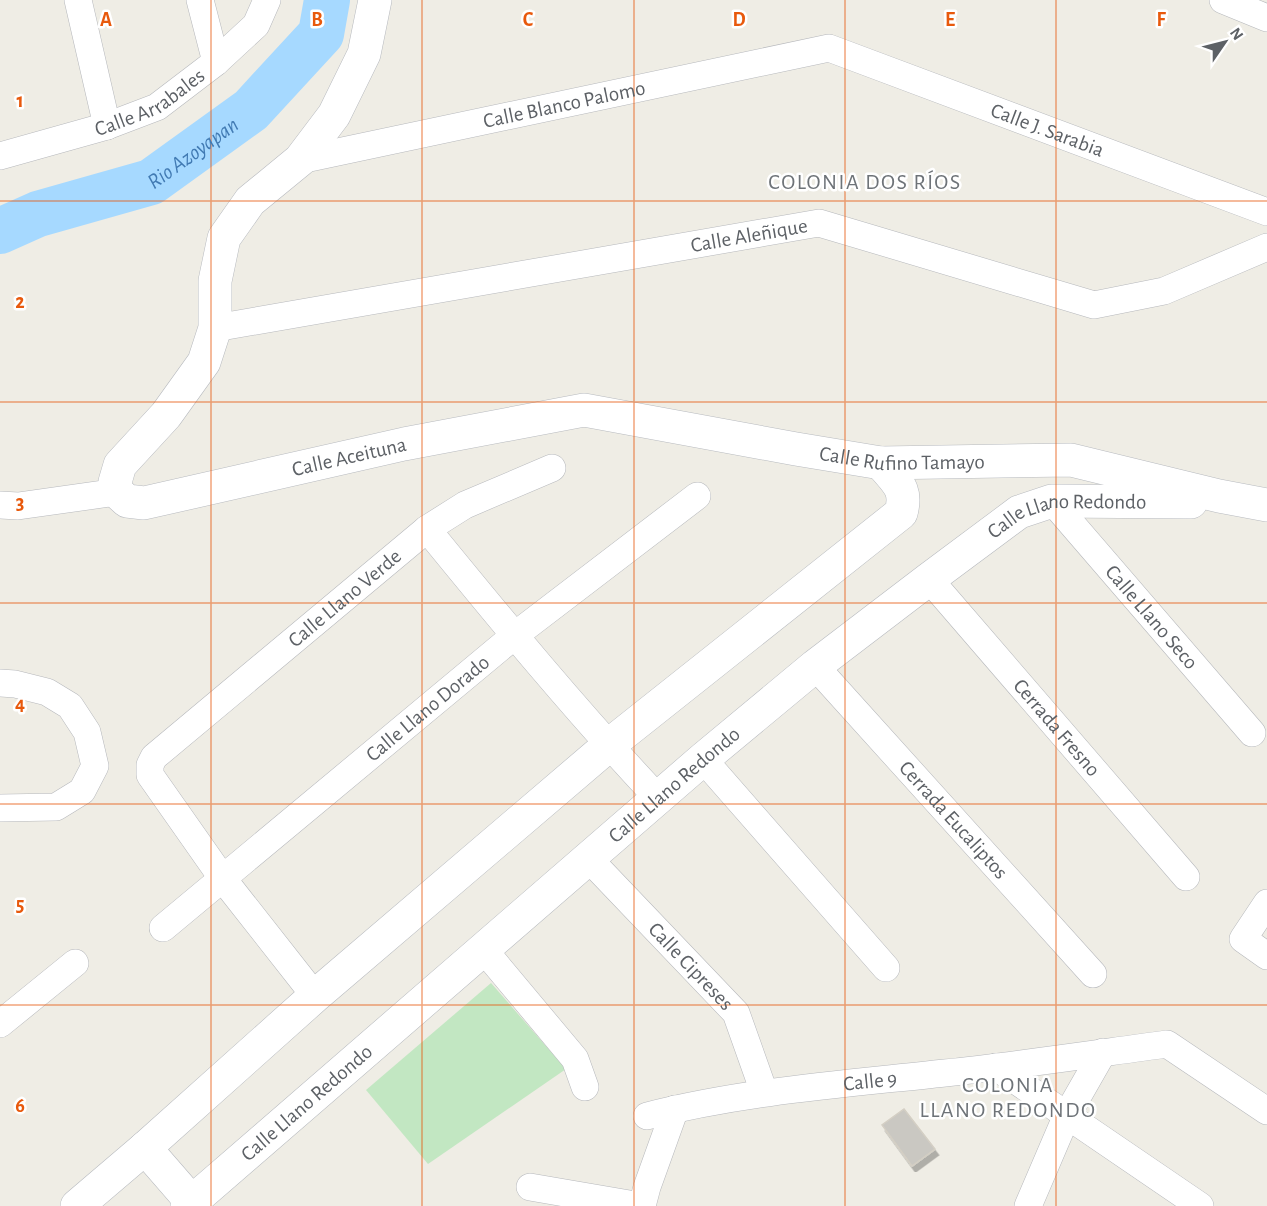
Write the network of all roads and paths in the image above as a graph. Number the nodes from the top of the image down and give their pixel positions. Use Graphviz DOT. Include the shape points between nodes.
graph roads {
  1 [pos="78,0"];
  2 [pos="200,0"];
  3 [pos="267,0"];
  4 [pos="375,0"];
  5 [pos="1223,0"];
  6 [pos="1267,18"];
  7 [pos="829,48"];
  8 [pos="216,62"];
  9 [pos="107,126"];
  10 [pos="0,156"];
  11 [pos="300,160"];
  12 [pos="1267,212"];
  13 [pos="1267,247"];
  14 [pos="215,328"];
  15 [pos="584,410"];
  16 [pos="881,463"];
  17 [pos="552,468"];
  18 [pos="117,492"];
  19 [pos="697,496"];
  20 [pos="1219,496"];
  21 [pos="1052,501"];
  22 [pos="0,505"];
  23 [pos="1267,505"];
  24 [pos="428,529"];
  25 [pos="929,579"];
  26 [pos="514,636"];
  27 [pos="816,666"];
  28 [pos="0,683"];
  29 [pos="1252,733"];
  30 [pos="609,745"];
  31 [pos="704,759"];
  32 [pos="658,798"];
  33 [pos="0,808"];
  34 [pos="589,859"];
  35 [pos="1185,877"];
  36 [pos="224,879"];
  37 [pos="1267,903"];
  38 [pos="163,928"];
  39 [pos="484,950"];
  40 [pos="1267,956"];
  41 [pos="75,963"];
  42 [pos="886,968"];
  43 [pos="1093,974"];
  44 [pos="315,996"];
  45 [pos="0,1024"];
  46 [pos="1103,1052"];
  47 [pos="996,1068"];
  48 [pos="585,1087"];
  49 [pos="764,1092"];
  50 [pos="675,1109"];
  51 [pos="1267,1111"];
  52 [pos="1067,1115"];
  53 [pos="647,1116"];
  54 [pos="145,1148"];
  55 [pos="530,1187"];
  56 [pos="189,1204"];
  57 [pos="77,1206"];
  58 [pos="641,1206"];
  59 [pos="1028,1206"];
  60 [pos="1200,1206"];
  1 -- 9 [label="street"];
  2 -- 8 [label="street"];
  3 -- 8 [label="street, Calle Arrabales" via="256,25"];
  4 -- 11 [label="street" via="364,54 334,115"];
  5 -- 6 [label="street"];
  7 -- 11 [label="street, Calle Blanco Palomo"];
  7 -- 12 [label="street, Calle J. Sarabia"];
  8 -- 9 [label="street, Calle Arrabales" via="157,106"];
  9 -- 10 [label="street, Calle Arrabales"];
  11 -- 14 [label="street" via="250,201 224,238 215,281"];
  13 -- 14 [label="street, Calle Aleñique" via="1164,291 1094,305 819,223"];
  14 -- 18 [label="street" via="204,362 165,415 120,465 115,482"];
  15 -- 16 [label="street, Calle Rufino Tamayo"];
  15 -- 18 [label="street, Calle Aceituna" via="404,444 144,503 128,501"];
  16 -- 20 [label="street, Calle Rufino Tamayo" via="1071,460"];
  16 -- 30 [label="street" via="901,487 901,513"];
  17 -- 24 [label="street, Calle Llano Verde" via="465,505"];
  18 -- 22 [label="street"];
  19 -- 26 [label="street, Calle Llano Dorado"];
  20 -- 21 [label="street, Calle Llano Redondo" via="1187,503"];
  20 -- 23 [label="street, Calle Rufino Tamayo"];
  21 -- 25 [label="street, Calle Llano Redondo" via="1019,512"];
  21 -- 29 [label="street, Calle Llano Seco"];
  24 -- 26 [label="street"];
  24 -- 36 [label="street, Calle Llano Verde" via="154,757 150,776"];
  25 -- 27 [label="street, Calle Llano Redondo"];
  25 -- 35 [label="street, Cerrada Fresno"];
  26 -- 30 [label="street"];
  26 -- 36 [label="street, Calle Llano Dorado"];
  27 -- 31 [label="street, Calle Llano Redondo"];
  27 -- 43 [label="street, Cerrada Eucaliptos"];
  28 -- 33 [label="street" via="47,692 70,706 87,732 95,766 82,792 56,807"];
  30 -- 32 [label="street"];
  30 -- 44 [label="street"];
  31 -- 32 [label="street, Calle Llano Redondo"];
  31 -- 42 [label="street"];
  32 -- 34 [label="street, Calle Llano Redondo"];
  34 -- 39 [label="street, Calle Llano Redondo"];
  34 -- 49 [label="street, Calle Cipreses" via="736,1014"];
  36 -- 38 [label="street, Calle Llano Dorado"];
  36 -- 44 [label="street"];
  37 -- 40 [label="street" via="1243,939"];
  39 -- 48 [label="street" via="575,1059"];
  39 -- 56 [label="street, Calle Llano Redondo"];
  41 -- 45 [label="street"];
  44 -- 54 [label="street"];
  46 -- 47 [label="street, Calle 9"];
  46 -- 51 [label="street, Calle 9" via="1167,1044"];
  46 -- 52 [label="street"];
  47 -- 49 [label="street, Calle 9"];
  47 -- 52 [label="street"];
  49 -- 50 [label="street, Calle 9"];
  50 -- 53 [label="street, Calle 9"];
  50 -- 58 [label="street"];
  52 -- 59 [label="street"];
  52 -- 60 [label="street"];
  54 -- 56 [label="street"];
  54 -- 57 [label="street"];
  55 -- 58 [label="street"];
}
